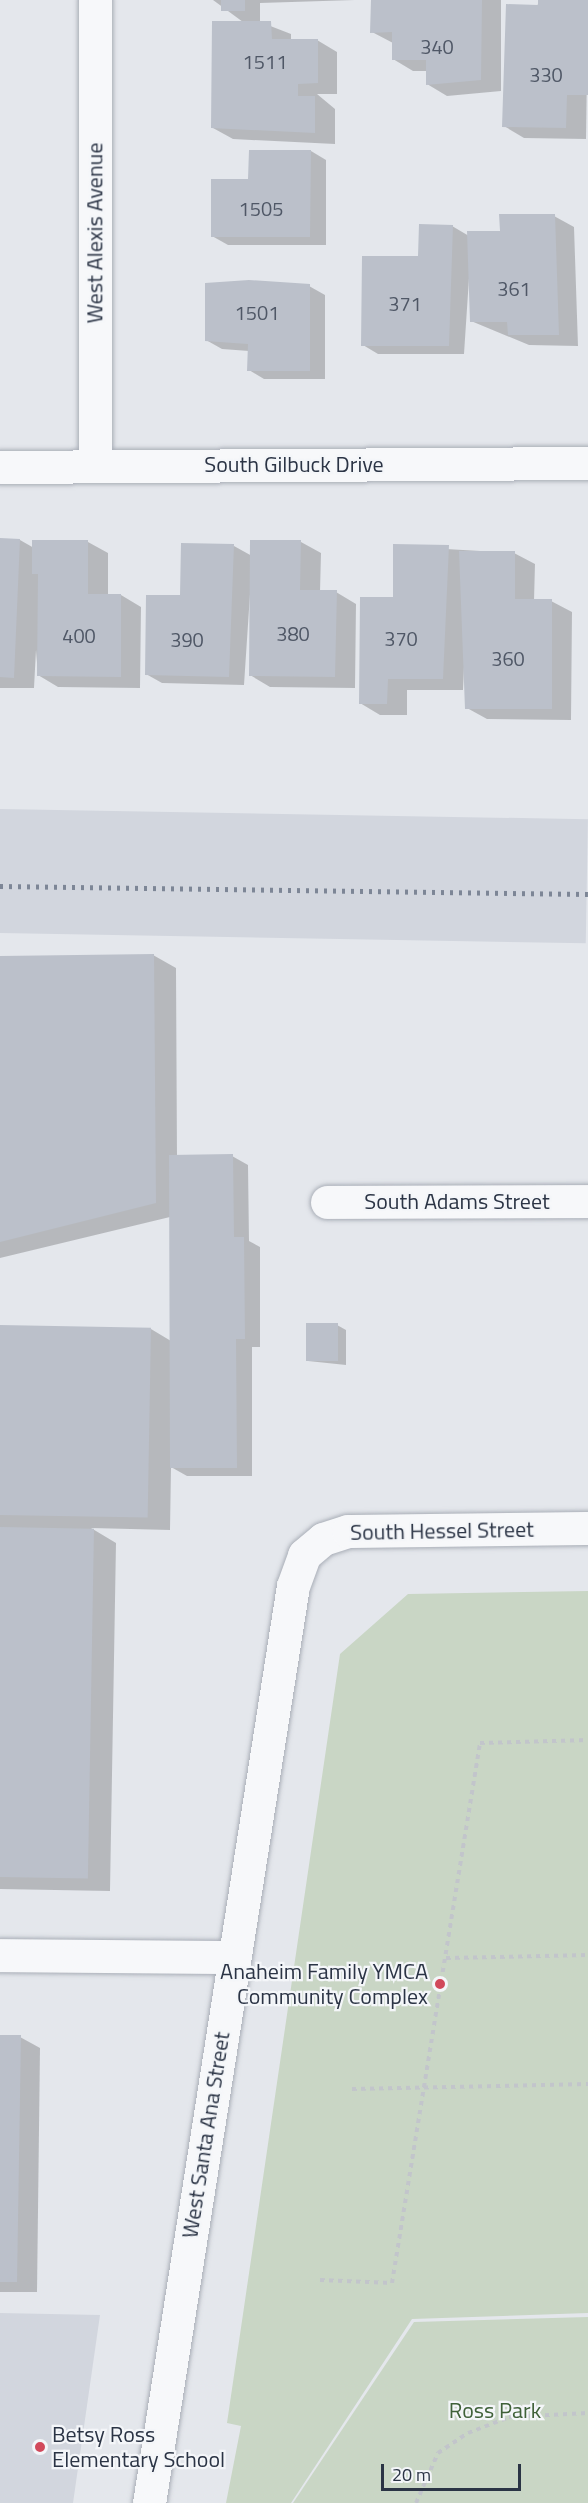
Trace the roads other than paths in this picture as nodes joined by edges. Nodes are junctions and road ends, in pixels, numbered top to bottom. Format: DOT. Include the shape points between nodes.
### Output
graph roads {
  1 [pos="95,0"];
  2 [pos="588,463"];
  3 [pos="95,466"];
  4 [pos="0,467"];
  5 [pos="588,1201"];
  6 [pos="327,1202"];
  7 [pos="588,1528"];
  8 [pos="304,1555"];
  9 [pos="0,1955"];
  10 [pos="233,1956"];
  11 [pos="149,2503"];
  1 -- 3 [label="street, West Alexis Avenue"];
  2 -- 3 [label="street, South Gilbuck Drive"];
  3 -- 4 [label="street, South Gilbuck Drive"];
  5 -- 6 [label="street, South Adams Street"];
  7 -- 8 [label="street, South Hessel Street" via="348,1531 323,1539"];
  8 -- 10 [label="street, West Santa Ana Street" via="293,1586"];
  9 -- 10 [label="street"];
  10 -- 11 [label="street, West Santa Ana Street"];
}
